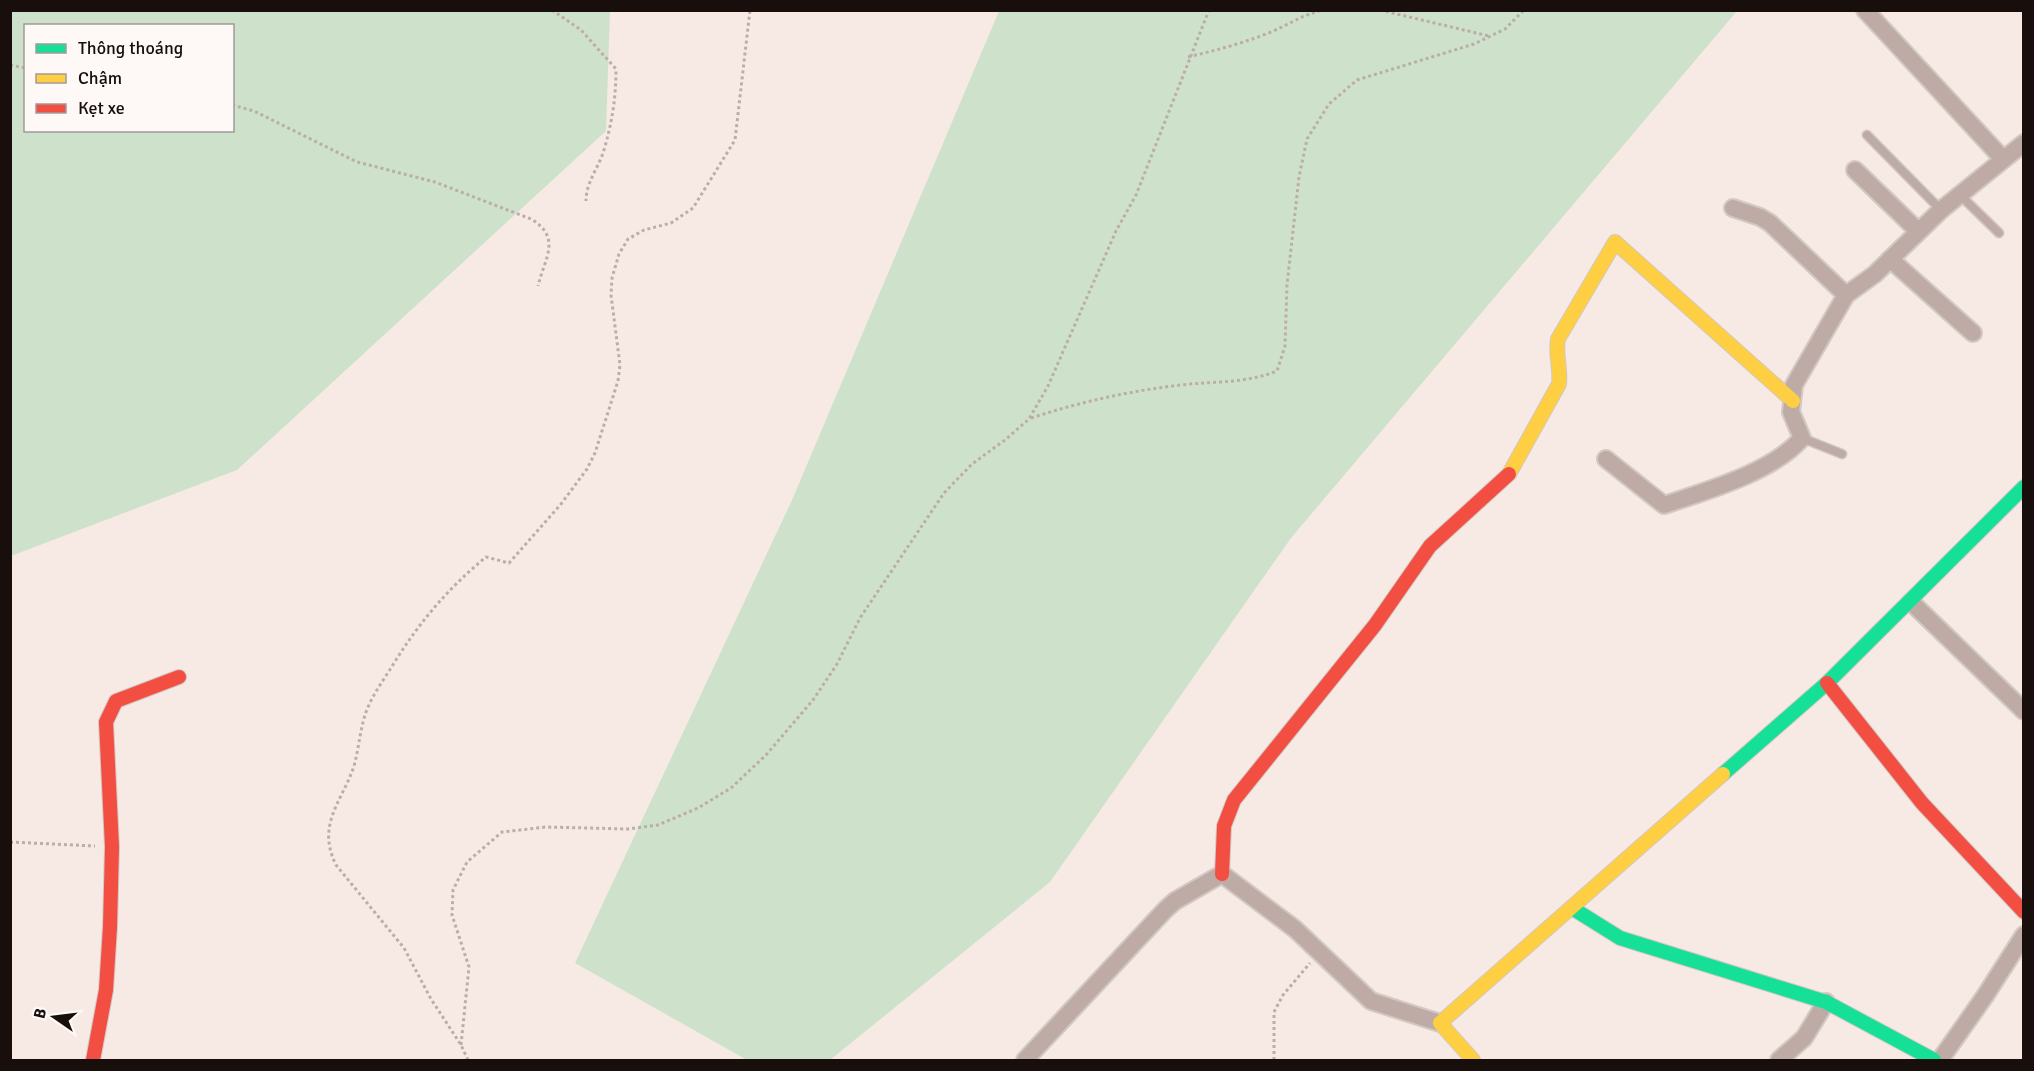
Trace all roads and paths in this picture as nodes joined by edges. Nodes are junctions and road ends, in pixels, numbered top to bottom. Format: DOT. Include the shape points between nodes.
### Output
graph roads {
  1 [pos="552,10"];
  2 [pos="750,10"];
  3 [pos="1209,10"];
  4 [pos="1323,10"];
  5 [pos="1380,10"];
  6 [pos="1524,10"];
  7 [pos="1865,10"];
  8 [pos="1490,37"];
  9 [pos="1188,57"];
  10 [pos="234,106"];
  11 [pos="1867,135"];
  12 [pos="2024,143"];
  13 [pos="2003,159"];
  14 [pos="1855,170"];
  15 [pos="1960,195"];
  16 [pos="586,201"];
  17 [pos="1733,208"];
  18 [pos="1941,210"];
  19 [pos="1918,231"];
  20 [pos="1998,233"];
  21 [pos="1890,259"];
  22 [pos="538,286"];
  23 [pos="1846,295"];
  24 [pos="1973,333"];
  25 [pos="1793,401"];
  26 [pos="1029,418"];
  27 [pos="1802,438"];
  28 [pos="1842,454"];
  29 [pos="1606,459"];
  30 [pos="2024,487"];
  31 [pos="1911,602"];
  32 [pos="179,677"];
  33 [pos="1827,683"];
  34 [pos="2024,711"];
  35 [pos="10,842"];
  36 [pos="112,847"];
  37 [pos="1222,874"];
  38 [pos="1572,908"];
  39 [pos="2024,912"];
  40 [pos="2024,936"];
  41 [pos="1318,952"];
  42 [pos="1826,1002"];
  43 [pos="1440,1023"];
  44 [pos="461,1045"];
  45 [pos="93,1060"];
  46 [pos="468,1060"];
  47 [pos="1024,1060"];
  48 [pos="1274,1060"];
  49 [pos="1473,1060"];
  50 [pos="1779,1060"];
  51 [pos="1934,1060"];
  52 [pos="1940,1060"];
  1 -- 16 [label="path" via="581,30 616,69 612,122 586,189"];
  2 -- 44 [label="path" via="738,125 727,155 693,208 671,223 628,239 619,254 611,295 620,365 618,381 587,469 509,563 486,557 432,608 370,701 354,765 333,807 329,850 336,865 404,948"];
  3 -- 9 [label="path"];
  4 -- 9 [label="path" via="1222,49"];
  5 -- 8 [label="path"];
  6 -- 8 [label="path" via="1505,29"];
  7 -- 13 [label="street"];
  8 -- 26 [label="path" via="1357,80 1329,104 1312,130 1307,138 1293,218 1285,346 1276,371 1256,379 1109,396"];
  9 -- 26 [label="path" via="1136,195 1116,231 1048,386"];
  10 -- 22 [label="path" via="254,111 357,162 435,182 531,219 544,227 550,239"];
  11 -- 18 [label="lane"];
  12 -- 13 [label="street"];
  13 -- 15 [label="street"];
  14 -- 19 [label="street"];
  15 -- 18 [label="street"];
  15 -- 20 [label="lane"];
  17 -- 23 [label="street" via="1770,223"];
  18 -- 19 [label="street"];
  19 -- 21 [label="street"];
  21 -- 23 [label="street"];
  21 -- 24 [label="street"];
  23 -- 25 [label="street" via="1794,385"];
  25 -- 27 [label="street" via="1791,412"];
  25 -- 37 [label="street" via="1615,242 1558,339 1556,351 1562,371 1559,384 1525,450 1503,480 1423,553 1375,625 1234,800 1224,824"];
  26 -- 44 [label="path" via="972,464 944,493 860,618 813,700 766,755 731,788 658,825 628,829 546,827 502,832 467,862 453,890 452,915 469,967"];
  27 -- 28 [label="lane"];
  27 -- 29 [label="street" via="1794,447 1737,480 1664,505"];
  30 -- 31 [label="street"];
  31 -- 33 [label="street"];
  31 -- 34 [label="street"];
  32 -- 36 [label="street" via="116,701 106,722"];
  33 -- 38 [label="street"];
  33 -- 39 [label="street" via="1922,802"];
  35 -- 36 [label="path"];
  36 -- 45 [label="street" via="106,990"];
  37 -- 41 [label="street" via="1295,929"];
  37 -- 47 [label="street" via="1164,910"];
  38 -- 42 [label="street" via="1620,939"];
  38 -- 43 [label="street"];
  40 -- 52 [label="street"];
  41 -- 43 [label="street" via="1371,1001"];
  41 -- 48 [label="path" via="1274,1012"];
  42 -- 50 [label="street" via="1804,1038"];
  42 -- 51 [label="street"];
  43 -- 49 [label="street"];
  44 -- 46 [label="path"];
}
